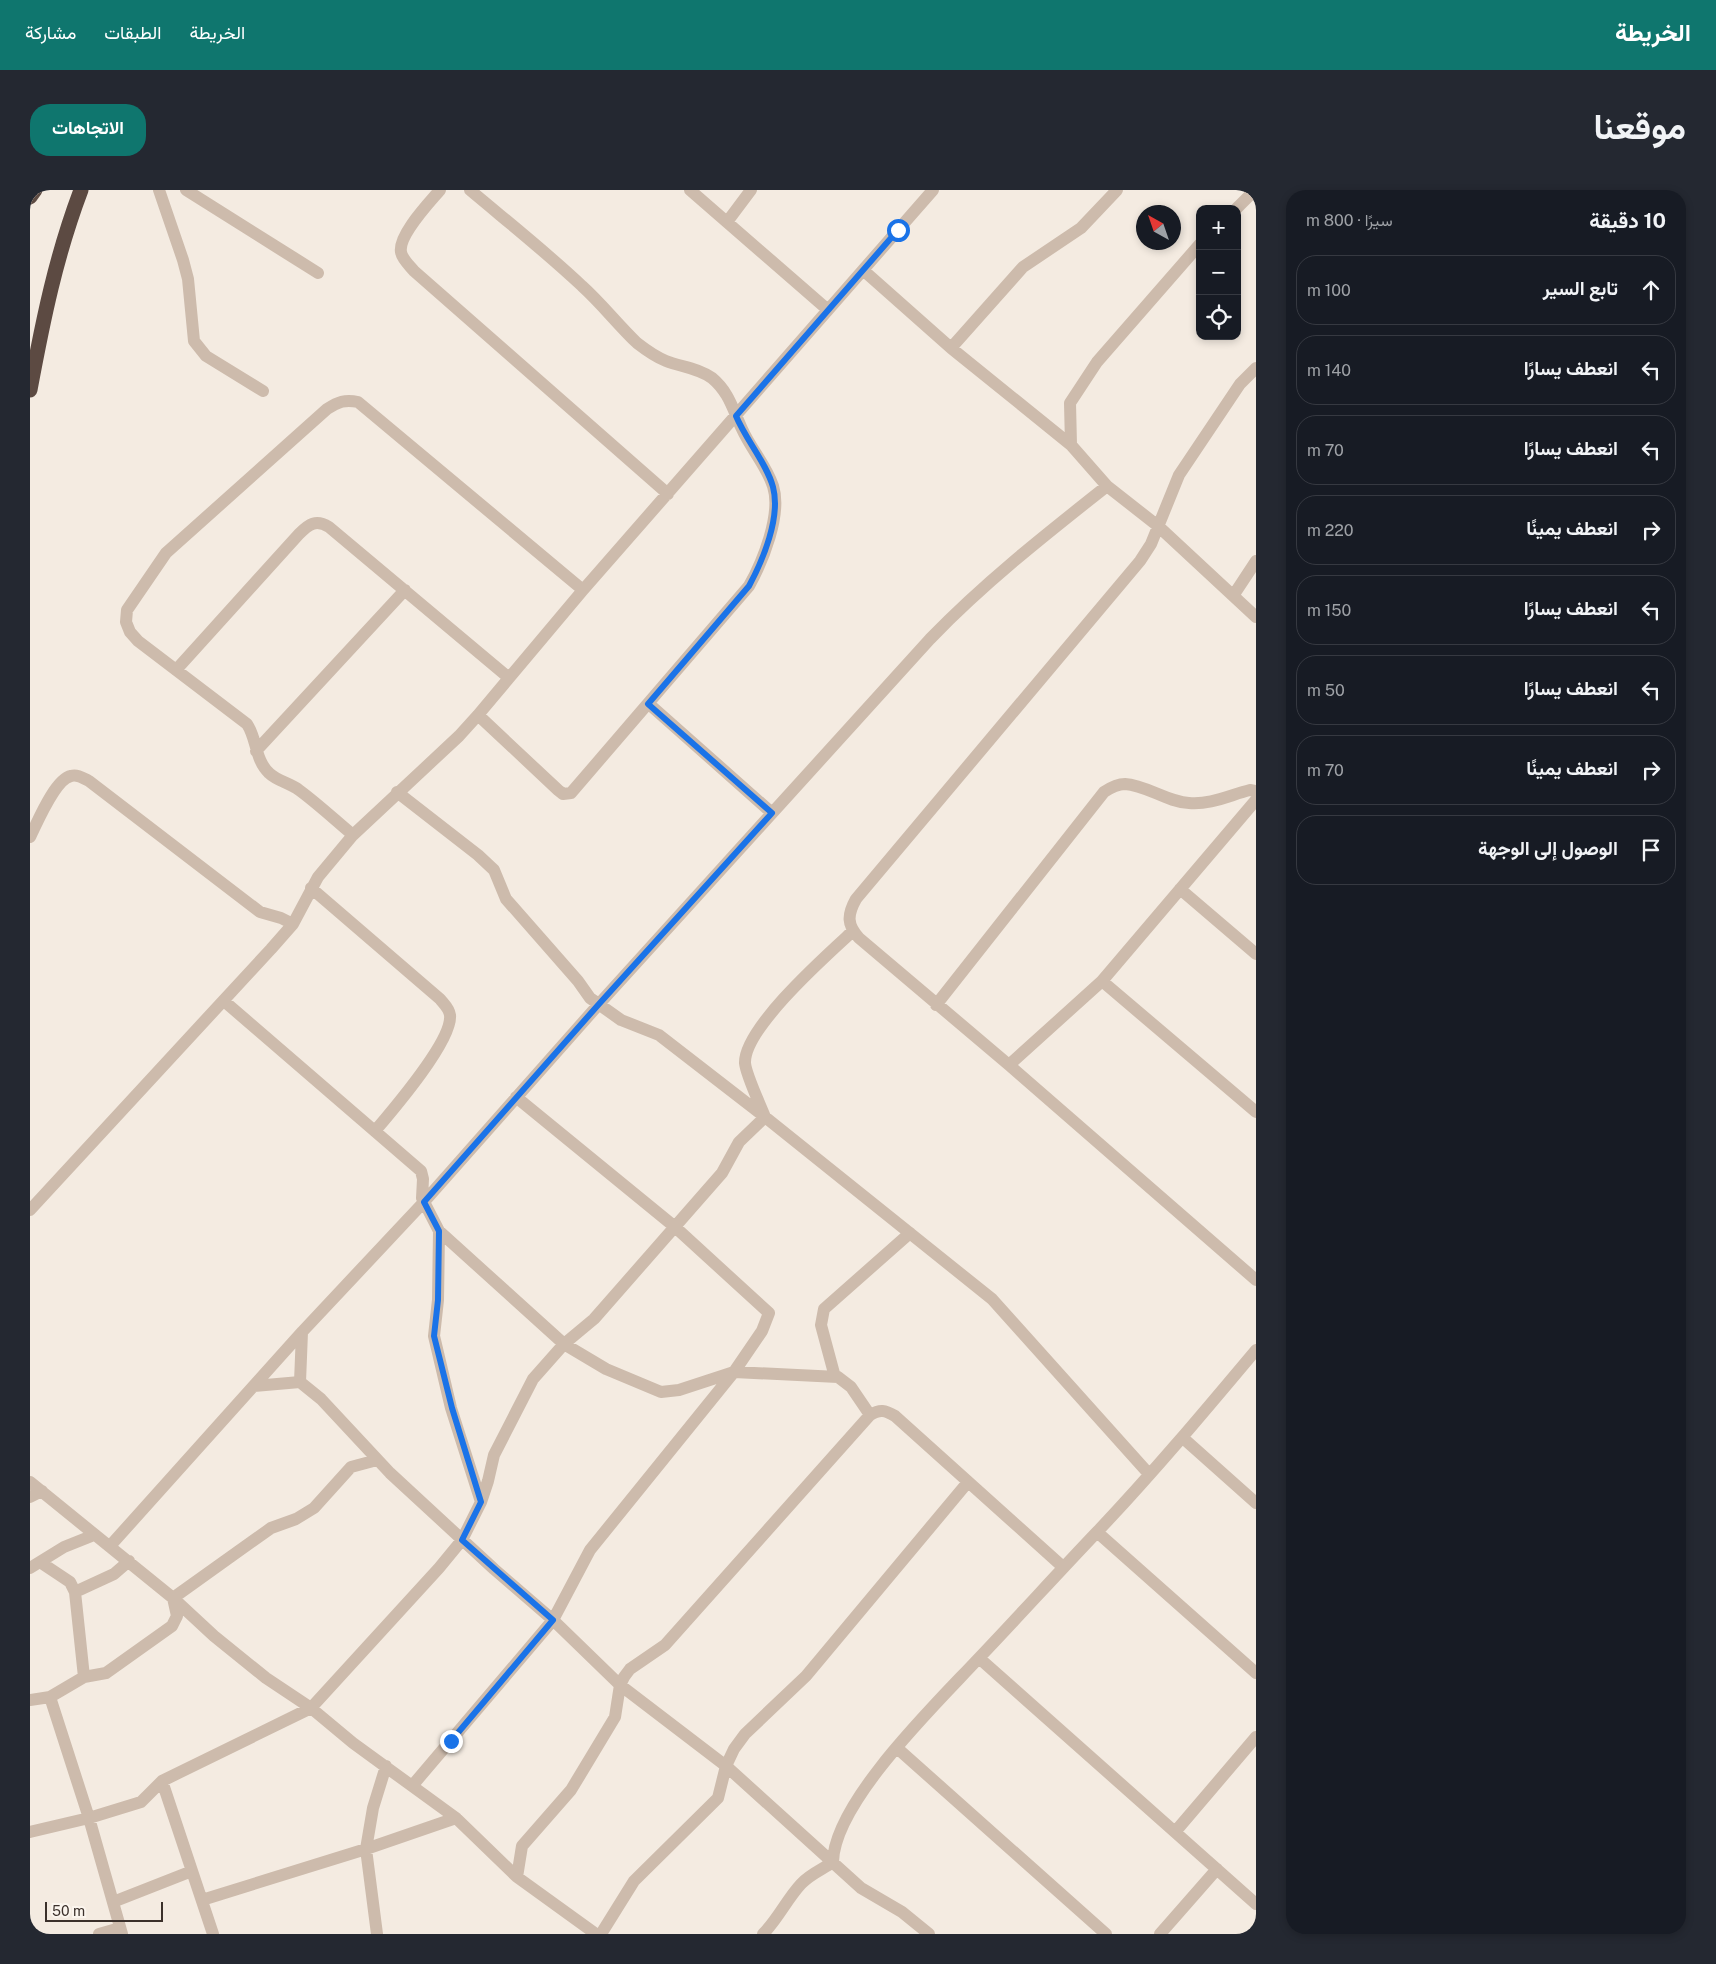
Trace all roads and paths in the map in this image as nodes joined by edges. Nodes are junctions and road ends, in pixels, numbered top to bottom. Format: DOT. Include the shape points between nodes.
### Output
graph roads {
  1 [pos="35,190"];
  2 [pos="81,190"];
  3 [pos="159,190"];
  4 [pos="186,190"];
  5 [pos="440,190"];
  6 [pos="470,190"];
  7 [pos="690,190"];
  8 [pos="751,190"];
  9 [pos="933,190"];
  10 [pos="1116,190"];
  11 [pos="1255,190"];
  12 [pos="30,197"];
  13 [pos="1240,205"];
  14 [pos="727,222"];
  15 [pos="1196,249"];
  16 [pos="863,270"];
  17 [pos="318,273"];
  18 [pos="828,310"];
  19 [pos="951,348"];
  20 [pos="1256,368"];
  21 [pos="30,390"];
  22 [pos="263,391"];
  23 [pos="736,416"];
  24 [pos="1071,445"];
  25 [pos="1106,486"];
  26 [pos="668,494"];
  27 [pos="1158,526"];
  28 [pos="1256,560"];
  29 [pos="405,590"];
  30 [pos="584,590"];
  31 [pos="1233,596"];
  32 [pos="1256,617"];
  33 [pos="176,670"];
  34 [pos="509,678"];
  35 [pos="648,704"];
  36 [pos="478,715"];
  37 [pos="256,751"];
  38 [pos="1256,791"];
  39 [pos="397,792"];
  40 [pos="1256,800"];
  41 [pos="772,813"];
  42 [pos="353,835"];
  43 [pos="30,837"];
  44 [pos="311,888"];
  45 [pos="1180,890"];
  46 [pos="293,924"];
  47 [pos="853,931"];
  48 [pos="1256,954"];
  49 [pos="1102,981"];
  50 [pos="224,1001"];
  51 [pos="599,1004"];
  52 [pos="936,1005"];
  53 [pos="1009,1065"];
  54 [pos="516,1097"];
  55 [pos="1256,1112"];
  56 [pos="765,1117"];
  57 [pos="375,1131"];
  58 [pos="424,1202"];
  59 [pos="30,1210"];
  60 [pos="675,1227"];
  61 [pos="439,1231"];
  62 [pos="910,1234"];
  63 [pos="1256,1280"];
  64 [pos="302,1332"];
  65 [pos="564,1344"];
  66 [pos="1256,1350"];
  67 [pos="734,1372"];
  68 [pos="835,1377"];
  69 [pos="300,1382"];
  70 [pos="254,1386"];
  71 [pos="870,1414"];
  72 [pos="1182,1438"];
  73 [pos="377,1460"];
  74 [pos="1149,1474"];
  75 [pos="30,1482"];
  76 [pos="968,1482"];
  77 [pos="36,1494"];
  78 [pos="481,1502"];
  79 [pos="1256,1503"];
  80 [pos="1097,1532"];
  81 [pos="94,1535"];
  82 [pos="462,1540"];
  83 [pos="110,1546"];
  84 [pos="129,1561"];
  85 [pos="35,1565"];
  86 [pos="1063,1566"];
  87 [pos="75,1592"];
  88 [pos="173,1598"];
  89 [pos="553,1620"];
  90 [pos="979,1658"];
  91 [pos="1256,1674"];
  92 [pos="84,1677"];
  93 [pos="620,1685"];
  94 [pos="50,1697"];
  95 [pos="30,1700"];
  96 [pos="311,1708"];
  97 [pos="1255,1740"];
  98 [pos="897,1748"];
  99 [pos="386,1766"];
  100 [pos="726,1766"];
  101 [pos="162,1781"];
  102 [pos="412,1786"];
  103 [pos="89,1818"];
  104 [pos="456,1818"];
  105 [pos="30,1832"];
  106 [pos="1175,1832"];
  107 [pos="366,1849"];
  108 [pos="833,1862"];
  109 [pos="1217,1869"];
  110 [pos="192,1871"];
  111 [pos="516,1877"];
  112 [pos="202,1900"];
  113 [pos="113,1902"];
  114 [pos="1256,1904"];
  115 [pos="121,1931"];
  116 [pos="924,1932"];
  117 [pos="1102,1933"];
  118 [pos="99,1934"];
  119 [pos="213,1934"];
  120 [pos="378,1934"];
  121 [pos="596,1934"];
  122 [pos="601,1934"];
  123 [pos="763,1934"];
  124 [pos="1160,1934"];
  1 -- 12 [label="highway"];
  2 -- 21 [label="highway" via="50,287"];
  3 -- 22 [label="street" via="188,280 194,341 206,356"];
  4 -- 17 [label="street"];
  5 -- 26 [label="street" via="403,240 401,252 406,261"];
  6 -- 23 [label="street" via="576,280 646,350 711,378 727,394"];
  7 -- 14 [label="street"];
  8 -- 14 [label="street"];
  9 -- 16 [label="street"];
  10 -- 19 [label="street" via="1081,228 1023,267"];
  11 -- 13 [label="street"];
  14 -- 18 [label="street"];
  15 -- 24 [label="street" via="1097,362 1070,403"];
  16 -- 18 [label="street"];
  16 -- 19 [label="street"];
  18 -- 23 [label="street"];
  19 -- 24 [label="street"];
  20 -- 27 [label="street" via="1240,384 1179,476"];
  23 -- 26 [label="street"];
  23 -- 35 [label="street" via="773,487 776,504 768,537 749,586"];
  24 -- 25 [label="street"];
  25 -- 27 [label="street"];
  25 -- 41 [label="street" via="962,605"];
  26 -- 30 [label="street"];
  27 -- 31 [label="street"];
  27 -- 47 [label="street" via="1140,561 856,899 848,922"];
  28 -- 31 [label="street"];
  29 -- 33 [label="street" via="329,527 316,522 299,534"];
  29 -- 34 [label="street"];
  29 -- 37 [label="street"];
  30 -- 33 [label="street" via="358,402 348,400 327,408 188,532 166,554 133,600 127,610 126,622 130,632"];
  30 -- 34 [label="street"];
  31 -- 32 [label="street"];
  33 -- 37 [label="street" via="246,724 252,732"];
  34 -- 36 [label="street"];
  35 -- 36 [label="street" via="576,788 567,794 558,790"];
  35 -- 41 [label="street"];
  36 -- 39 [label="street"];
  37 -- 42 [label="street" via="270,774 298,788"];
  38 -- 52 [label="street" via="1204,803 1176,801 1126,784 1104,792"];
  39 -- 42 [label="street"];
  39 -- 51 [label="street" via="490,866 506,899 590,998"];
  40 -- 45 [label="street"];
  41 -- 51 [label="street"];
  42 -- 44 [label="street"];
  43 -- 46 [label="street" via="62,780 79,776 260,912"];
  44 -- 46 [label="street"];
  44 -- 57 [label="street" via="440,999 450,1014 445,1034 428,1063 411,1089"];
  45 -- 48 [label="street"];
  45 -- 49 [label="street"];
  46 -- 50 [label="street"];
  47 -- 52 [label="street"];
  47 -- 56 [label="street" via="771,1012 748,1049 745,1063"];
  49 -- 53 [label="street"];
  49 -- 55 [label="street"];
  50 -- 57 [label="street"];
  50 -- 59 [label="street"];
  51 -- 54 [label="street"];
  51 -- 56 [label="street" via="621,1020 659,1035"];
  52 -- 53 [label="street"];
  53 -- 63 [label="street"];
  54 -- 58 [label="street"];
  54 -- 60 [label="street"];
  56 -- 60 [label="street" via="739,1142 722,1173"];
  56 -- 62 [label="street"];
  57 -- 58 [label="street" via="421,1171"];
  58 -- 61 [label="street"];
  58 -- 64 [label="street"];
  60 -- 65 [label="street" via="594,1320"];
  60 -- 67 [label="street" via="769,1313 762,1331"];
  61 -- 65 [label="street"];
  61 -- 78 [label="street" via="434,1336"];
  62 -- 68 [label="street" via="824,1310 822,1325"];
  62 -- 74 [label="street" via="992,1299"];
  64 -- 69 [label="street"];
  64 -- 70 [label="street"];
  65 -- 67 [label="street" via="606,1369 661,1392 679,1390"];
  65 -- 78 [label="street" via="533,1379 494,1455"];
  66 -- 72 [label="street"];
  67 -- 68 [label="street"];
  67 -- 89 [label="street" via="590,1550"];
  68 -- 71 [label="street" via="851,1387"];
  69 -- 70 [label="street"];
  69 -- 73 [label="street" via="321,1399"];
  70 -- 83 [label="street"];
  71 -- 76 [label="street" via="885,1410 895,1416"];
  71 -- 93 [label="street" via="665,1645 630,1669"];
  72 -- 74 [label="street"];
  72 -- 79 [label="street"];
  73 -- 82 [label="street"];
  73 -- 88 [label="street" via="351,1467 314,1508 271,1528"];
  74 -- 80 [label="street"];
  75 -- 77 [label="street"];
  76 -- 86 [label="street"];
  76 -- 100 [label="street" via="806,1676 745,1734"];
  77 -- 81 [label="street"];
  78 -- 82 [label="street"];
  80 -- 86 [label="street"];
  80 -- 91 [label="street"];
  81 -- 83 [label="street"];
  81 -- 85 [label="street" via="64,1547"];
  82 -- 89 [label="street"];
  82 -- 96 [label="street"];
  83 -- 84 [label="street"];
  84 -- 87 [label="street" via="114,1574"];
  84 -- 88 [label="street"];
  85 -- 87 [label="street" via="70,1582"];
  86 -- 90 [label="street"];
  87 -- 92 [label="street"];
  88 -- 92 [label="street" via="177,1616 172,1626 106,1673"];
  88 -- 96 [label="street" via="266,1678"];
  89 -- 93 [label="street"];
  89 -- 102 [label="street"];
  90 -- 98 [label="street"];
  90 -- 106 [label="street"];
  92 -- 94 [label="street"];
  93 -- 100 [label="street"];
  93 -- 111 [label="street" via="615,1717 571,1790 522,1846"];
  94 -- 95 [label="street"];
  94 -- 103 [label="street"];
  96 -- 99 [label="street"];
  96 -- 101 [label="street"];
  97 -- 106 [label="street"];
  98 -- 108 [label="street" via="853,1806 838,1837"];
  98 -- 117 [label="street"];
  99 -- 102 [label="street"];
  99 -- 107 [label="street" via="373,1808"];
  100 -- 108 [label="street"];
  100 -- 122 [label="street" via="718,1798 634,1882"];
  101 -- 103 [label="street" via="141,1802"];
  101 -- 110 [label="street"];
  102 -- 104 [label="street"];
  103 -- 105 [label="street"];
  103 -- 113 [label="street"];
  104 -- 107 [label="street"];
  104 -- 111 [label="street"];
  106 -- 109 [label="street"];
  107 -- 112 [label="street"];
  107 -- 120 [label="street"];
  108 -- 116 [label="street" via="861,1888 902,1912"];
  108 -- 123 [label="street" via="801,1884"];
  109 -- 114 [label="street"];
  109 -- 124 [label="street"];
  110 -- 112 [label="street"];
  110 -- 113 [label="street"];
  111 -- 121 [label="street"];
  112 -- 119 [label="street"];
  113 -- 115 [label="street"];
  115 -- 118 [label="street"];
}
